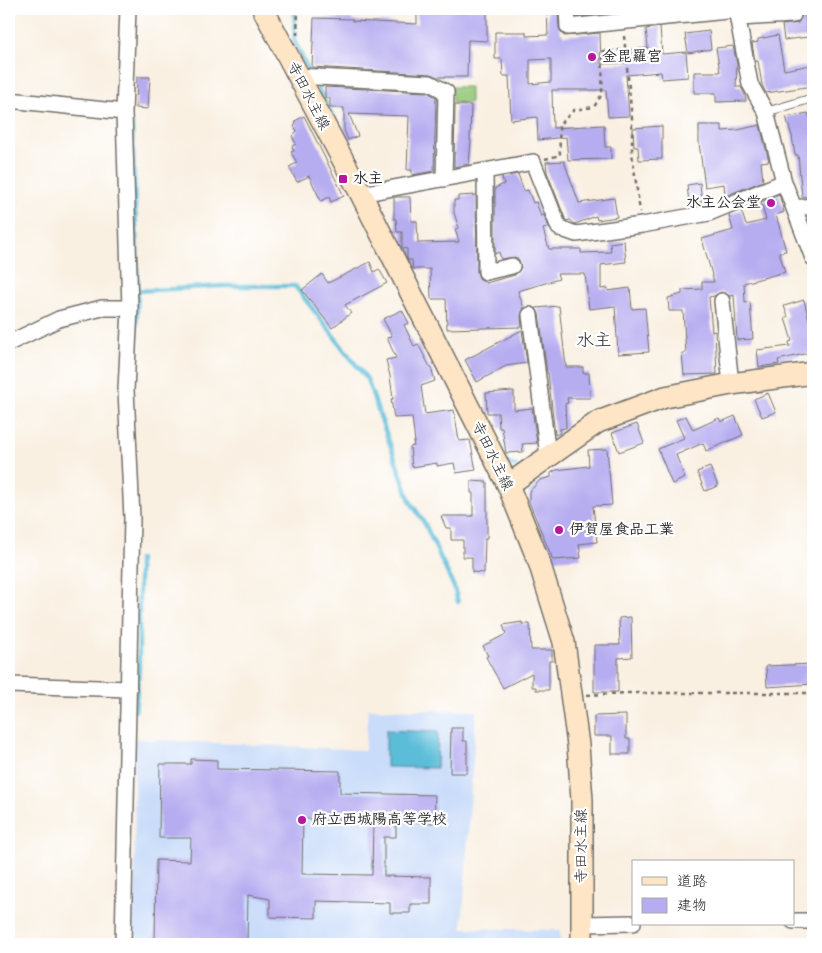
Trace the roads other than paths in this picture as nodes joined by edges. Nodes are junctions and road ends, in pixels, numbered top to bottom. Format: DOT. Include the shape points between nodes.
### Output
graph roads {
  1 [pos="128,9"];
  2 [pos="263,9"];
  3 [pos="567,9"];
  4 [pos="738,13"];
  5 [pos="771,13"];
  6 [pos="793,15"];
  7 [pos="298,76"];
  8 [pos="813,98"];
  9 [pos="9,100"];
  10 [pos="124,112"];
  11 [pos="766,112"];
  12 [pos="485,171"];
  13 [pos="444,179"];
  14 [pos="784,182"];
  15 [pos="361,194"];
  16 [pos="813,206"];
  17 [pos="794,208"];
  18 [pos="813,258"];
  19 [pos="512,266"];
  20 [pos="722,301"];
  21 [pos="130,308"];
  22 [pos="530,315"];
  23 [pos="9,343"];
  24 [pos="813,373"];
  25 [pos="731,384"];
  26 [pos="548,456"];
  27 [pos="508,486"];
  28 [pos="9,685"];
  29 [pos="129,689"];
  30 [pos="794,921"];
  31 [pos="813,921"];
  32 [pos="632,923"];
  33 [pos="582,934"];
  34 [pos="123,944"];
  1 -- 10 [label="street"];
  2 -- 7 [label="main road, 寺田水主線"];
  3 -- 4 [label="street" via="568,27"];
  4 -- 5 [label="street"];
  4 -- 11 [label="street" via="750,84"];
  5 -- 6 [label="street"];
  7 -- 13 [label="street" via="430,83 446,92"];
  7 -- 15 [label="main road, 寺田水主線"];
  8 -- 11 [label="lane"];
  9 -- 10 [label="street"];
  10 -- 21 [label="street"];
  11 -- 14 [label="street"];
  12 -- 13 [label="street"];
  12 -- 14 [label="street" via="532,162 559,228 576,234 710,212"];
  12 -- 19 [label="street" via="486,272"];
  13 -- 15 [label="street"];
  14 -- 17 [label="street"];
  15 -- 27 [label="main road, 寺田水主線"];
  16 -- 17 [label="street"];
  17 -- 18 [label="street"];
  20 -- 25 [label="street"];
  21 -- 23 [label="street" via="102,308 59,319"];
  21 -- 29 [label="street" via="126,390 132,518"];
  22 -- 26 [label="street"];
  24 -- 25 [label="main road"];
  25 -- 26 [label="main road" via="665,396 598,422"];
  26 -- 27 [label="main road"];
  27 -- 33 [label="main road, 寺田水主線" via="539,562 564,642 582,800"];
  28 -- 29 [label="street"];
  29 -- 34 [label="street"];
  30 -- 31 [label="street"];
  32 -- 33 [label="street"];
}
